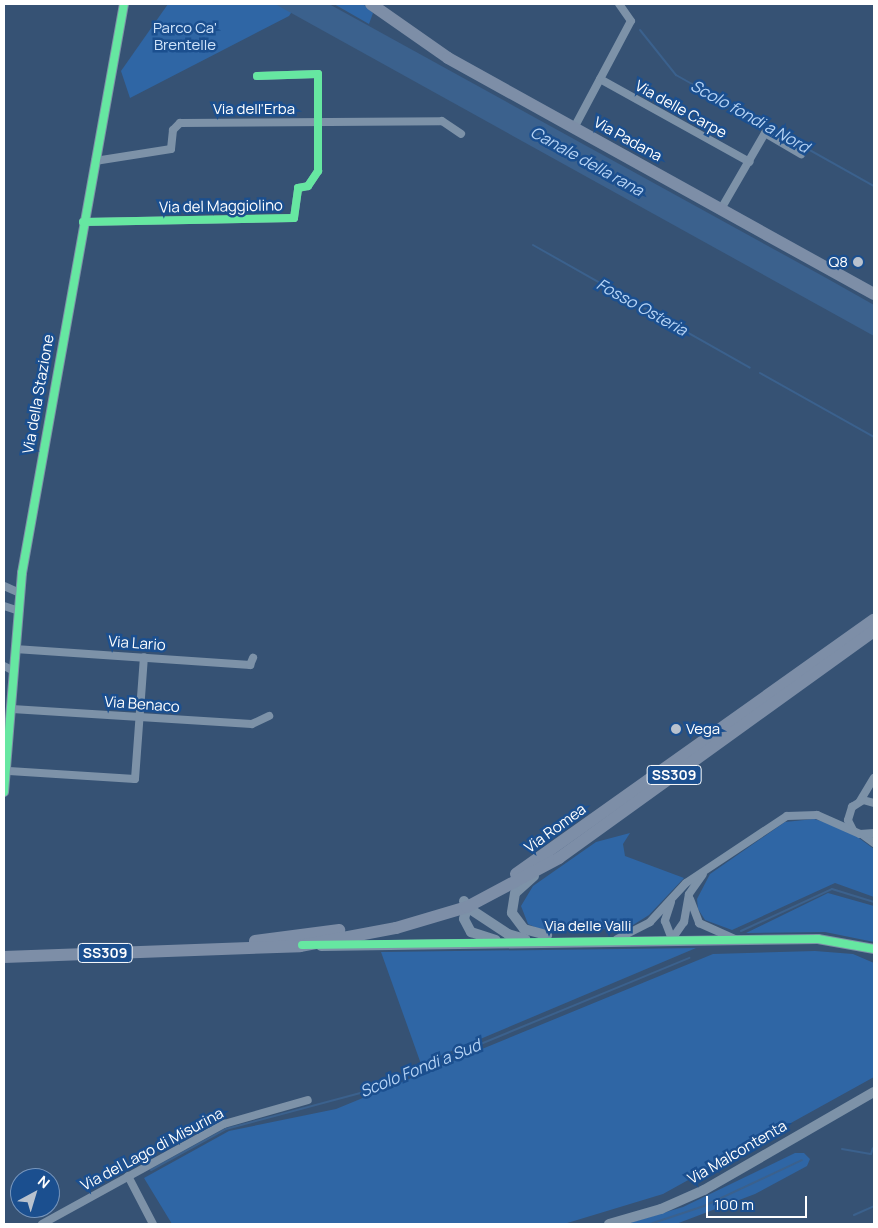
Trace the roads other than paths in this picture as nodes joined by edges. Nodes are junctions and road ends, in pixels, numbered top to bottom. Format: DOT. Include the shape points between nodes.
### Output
graph roads {
  1 [pos="124,4"];
  2 [pos="371,4"];
  3 [pos="619,4"];
  4 [pos="257,76"];
  5 [pos="600,79"];
  6 [pos="318,122"];
  7 [pos="574,128"];
  8 [pos="461,134"];
  9 [pos="801,154"];
  10 [pos="95,161"];
  11 [pos="750,162"];
  12 [pos="721,209"];
  13 [pos="83,222"];
  14 [pos="874,294"];
  15 [pos="4,586"];
  16 [pos="20,593"];
  17 [pos="4,606"];
  18 [pos="19,611"];
  19 [pos="874,620"];
  20 [pos="874,631"];
  21 [pos="15,648"];
  22 [pos="144,657"];
  23 [pos="253,658"];
  24 [pos="4,666"];
  25 [pos="14,671"];
  26 [pos="12,709"];
  27 [pos="269,716"];
  28 [pos="140,718"];
  29 [pos="7,740"];
  30 [pos="8,771"];
  31 [pos="874,778"];
  32 [pos="4,792"];
  33 [pos="860,801"];
  34 [pos="874,803"];
  35 [pos="850,810"];
  36 [pos="830,818"];
  37 [pos="853,830"];
  38 [pos="874,833"];
  39 [pos="863,835"];
  40 [pos="874,843"];
  41 [pos="544,868"];
  42 [pos="708,869"];
  43 [pos="680,888"];
  44 [pos="689,894"];
  45 [pos="465,904"];
  46 [pos="617,939"];
  47 [pos="672,939"];
  48 [pos="736,939"];
  49 [pos="531,940"];
  50 [pos="577,940"];
  51 [pos="509,943"];
  52 [pos="302,945"];
  53 [pos="205,948"];
  54 [pos="874,950"];
  55 [pos="4,957"];
  56 [pos="874,1092"];
  57 [pos="308,1100"];
  58 [pos="128,1176"];
  59 [pos="42,1224"];
  60 [pos="153,1224"];
  61 [pos="609,1224"];
  1 -- 10 [label="street, Via della Stazione"];
  2 -- 7 [label="main road, Via Padana" via="425,44"];
  3 -- 5 [label="street" via="631,22"];
  4 -- 6 [label="street, Via del Maggiolino" via="318,74"];
  5 -- 7 [label="street"];
  5 -- 11 [label="street, Via delle Carpe"];
  6 -- 8 [label="street, Via dell'Erba" via="442,122"];
  6 -- 10 [label="street, Via dell'Erba" via="180,123 173,130 171,149"];
  6 -- 13 [label="street, Via del Maggiolino" via="318,171 308,186 298,188 294,218"];
  7 -- 12 [label="main road, Via Padana"];
  9 -- 11 [label="street" via="765,133"];
  10 -- 13 [label="street, Via della Stazione"];
  11 -- 12 [label="street"];
  12 -- 14 [label="main road, Via Padana"];
  13 -- 16 [label="street, Via della Stazione"];
  15 -- 16 [label="street"];
  16 -- 18 [label="street, Via della Stazione"];
  17 -- 18 [label="street"];
  18 -- 21 [label="street, Via della Stazione"];
  19 -- 45 [label="main road, Via Romea / SS309" via="568,840"];
  20 -- 41 [label="main road, Via Romea / SS309"];
  21 -- 22 [label="street, Via Lario"];
  21 -- 25 [label="street, Via della Stazione"];
  22 -- 23 [label="street, Via Lario" via="250,665"];
  22 -- 28 [label="street"];
  24 -- 25 [label="street"];
  25 -- 26 [label="street, Via della Stazione"];
  26 -- 28 [label="street, Via Benaco"];
  26 -- 29 [label="street, Via della Stazione"];
  27 -- 28 [label="street, Via Benaco" via="252,724"];
  28 -- 30 [label="street" via="135,779"];
  29 -- 30 [label="street, Via della Stazione"];
  30 -- 32 [label="street, Via della Stazione"];
  31 -- 33 [label="street"];
  33 -- 34 [label="street"];
  33 -- 35 [label="street"];
  35 -- 36 [label="street"];
  35 -- 37 [label="street" via="848,820"];
  36 -- 37 [label="street"];
  36 -- 42 [label="street" via="807,813 788,816"];
  37 -- 39 [label="street"];
  38 -- 39 [label="street"];
  39 -- 40 [label="street"];
  41 -- 45 [label="main road, Via Romea / SS309"];
  41 -- 50 [label="street, Via delle Valli" via="515,893 512,913 524,929"];
  42 -- 43 [label="street"];
  42 -- 44 [label="street"];
  43 -- 46 [label="street" via="650,922"];
  43 -- 47 [label="street" via="665,922"];
  44 -- 47 [label="street" via="684,922"];
  44 -- 48 [label="street" via="699,923"];
  45 -- 49 [label="street, Via delle Valli" via="508,934"];
  45 -- 51 [label="street, Via delle Valli" via="464,919 471,932"];
  45 -- 52 [label="main road, Via Romea / SS309" via="404,927"];
  45 -- 53 [label="main road, Via Romea / SS309" via="377,924"];
  46 -- 47 [label="street, Via delle Valli"];
  46 -- 50 [label="street, Via delle Valli"];
  47 -- 48 [label="street, Via delle Valli"];
  48 -- 54 [label="street, Via delle Valli" via="818,939"];
  49 -- 50 [label="street, Via delle Valli"];
  49 -- 51 [label="street, Via delle Valli"];
  51 -- 52 [label="street, Via delle Valli"];
  52 -- 53 [label="main road, Via Romea / SS309"];
  53 -- 55 [label="main road, Via Romea / SS309"];
  56 -- 61 [label="street, Via Malcontenta" via="683,1201"];
  57 -- 58 [label="street, Via del Lago di Misurina" via="232,1121"];
  58 -- 59 [label="street, Via del Lago di Misurina"];
  58 -- 60 [label="street"];
}
